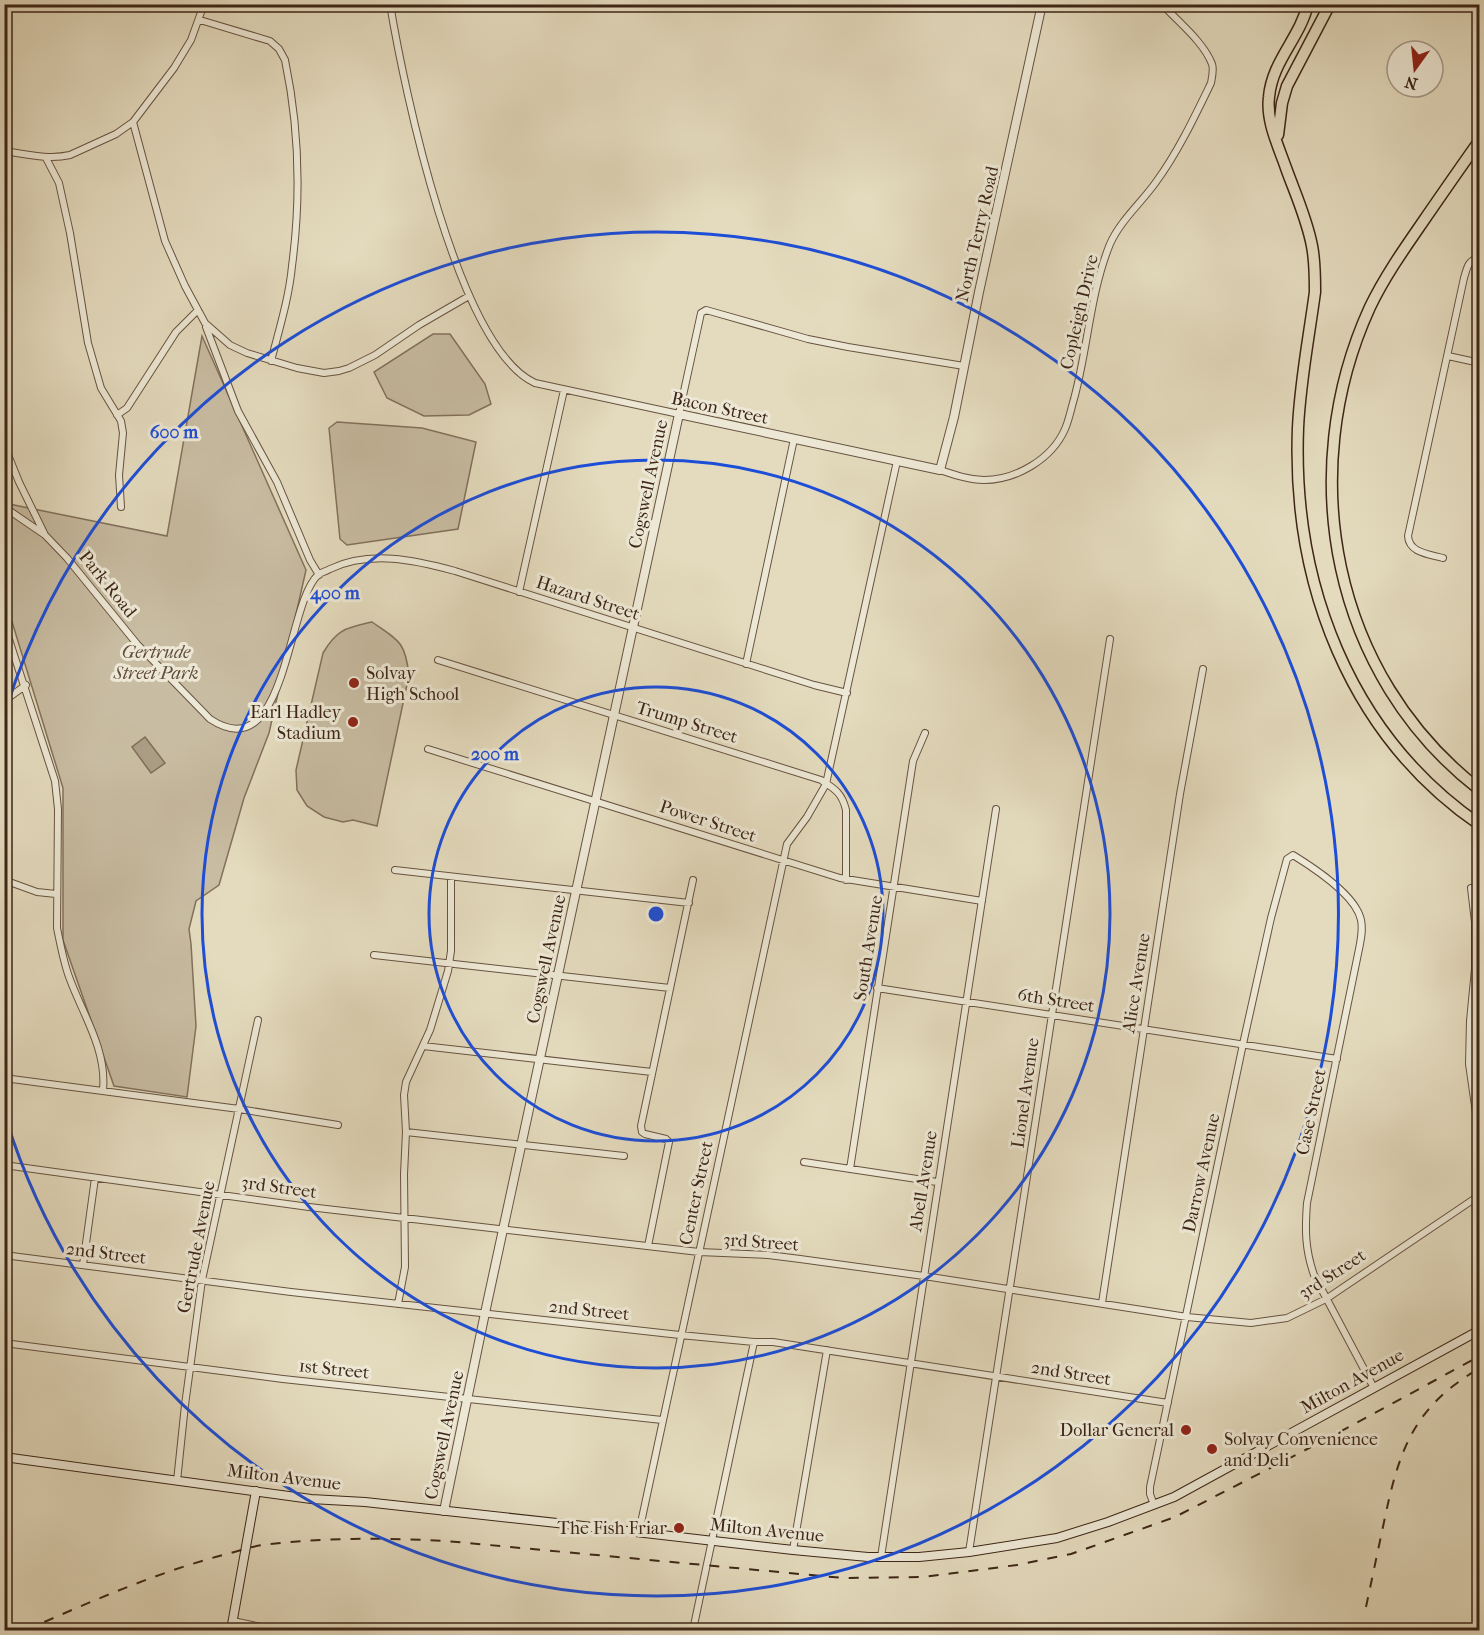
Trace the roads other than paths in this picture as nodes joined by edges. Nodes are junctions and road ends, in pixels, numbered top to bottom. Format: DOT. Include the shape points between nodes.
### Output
graph roads {
  1 [pos="204,4"];
  2 [pos="390,4"];
  3 [pos="1042,4"];
  4 [pos="1162,4"];
  5 [pos="1308,4"];
  6 [pos="1330,4"];
  7 [pos="1469,4"];
  8 [pos="1479,8"];
  9 [pos="200,20"];
  10 [pos="133,122"];
  11 [pos="1479,140"];
  12 [pos="1278,144"];
  13 [pos="4,151"];
  14 [pos="46,158"];
  15 [pos="1479,258"];
  16 [pos="469,296"];
  17 [pos="198,310"];
  18 [pos="205,323"];
  19 [pos="1448,356"];
  20 [pos="271,361"];
  21 [pos="1479,363"];
  22 [pos="964,366"];
  23 [pos="564,390"];
  24 [pos="679,414"];
  25 [pos="117,415"];
  26 [pos="794,439"];
  27 [pos="4,446"];
  28 [pos="897,461"];
  29 [pos="940,470"];
  30 [pos="4,507"];
  31 [pos="121,507"];
  32 [pos="45,536"];
  33 [pos="1443,558"];
  34 [pos="319,575"];
  35 [pos="519,592"];
  36 [pos="4,624"];
  37 [pos="632,628"];
  38 [pos="1110,639"];
  39 [pos="438,660"];
  40 [pos="746,664"];
  41 [pos="1203,669"];
  42 [pos="26,685"];
  43 [pos="847,693"];
  44 [pos="4,701"];
  45 [pos="614,715"];
  46 [pos="926,733"];
  47 [pos="428,749"];
  48 [pos="826,784"];
  49 [pos="1479,790"];
  50 [pos="596,801"];
  51 [pos="996,809"];
  52 [pos="1479,825"];
  53 [pos="1296,857"];
  54 [pos="783,860"];
  55 [pos="395,870"];
  56 [pos="451,877"];
  57 [pos="4,880"];
  58 [pos="693,880"];
  59 [pos="846,880"];
  60 [pos="893,888"];
  61 [pos="1471,888"];
  62 [pos="576,891"];
  63 [pos="56,894"];
  64 [pos="982,901"];
  65 [pos="688,903"];
  66 [pos="374,955"];
  67 [pos="450,963"];
  68 [pos="558,975"];
  69 [pos="670,987"];
  70 [pos="877,988"];
  71 [pos="967,1001"];
  72 [pos="1052,1014"];
  73 [pos="258,1020"];
  74 [pos="1144,1029"];
  75 [pos="1243,1044"];
  76 [pos="423,1046"];
  77 [pos="1337,1059"];
  78 [pos="540,1060"];
  79 [pos="652,1072"];
  80 [pos="4,1078"];
  81 [pos="103,1090"];
  82 [pos="239,1109"];
  83 [pos="338,1125"];
  84 [pos="406,1132"];
  85 [pos="1479,1141"];
  86 [pos="521,1145"];
  87 [pos="624,1156"];
  88 [pos="804,1162"];
  89 [pos="4,1165"];
  90 [pos="850,1169"];
  91 [pos="95,1178"];
  92 [pos="938,1182"];
  93 [pos="220,1194"];
  94 [pos="1479,1194"];
  95 [pos="404,1217"];
  96 [pos="503,1230"];
  97 [pos="648,1246"];
  98 [pos="699,1252"];
  99 [pos="4,1255"];
  100 [pos="83,1265"];
  101 [pos="924,1276"];
  102 [pos="202,1280"];
  103 [pos="1010,1290"];
  104 [pos="1326,1299"];
  105 [pos="1102,1303"];
  106 [pos="398,1304"];
  107 [pos="485,1313"];
  108 [pos="1186,1317"];
  109 [pos="1479,1330"];
  110 [pos="680,1335"];
  111 [pos="754,1342"];
  112 [pos="4,1343"];
  113 [pos="827,1350"];
  114 [pos="910,1363"];
  115 [pos="190,1366"];
  116 [pos="996,1377"];
  117 [pos="1374,1388"];
  118 [pos="467,1398"];
  119 [pos="1168,1403"];
  120 [pos="662,1420"];
  121 [pos="4,1457"];
  122 [pos="177,1481"];
  123 [pos="256,1491"];
  124 [pos="1154,1505"];
  125 [pos="444,1511"];
  126 [pos="639,1532"];
  127 [pos="712,1541"];
  128 [pos="793,1550"];
  129 [pos="969,1552"];
  130 [pos="881,1557"];
  131 [pos="233,1621"];
  132 [pos="231,1630"];
  133 [pos="275,1630"];
  134 [pos="693,1630"];
  1 -- 9 [label="street"];
  2 -- 16 [label="street, Bacon Street" via="427,171"];
  3 -- 22 [label="street, North Terry Road"];
  4 -- 29 [label="street, Copleigh Drive" via="1204,51 1212,65 1211,83 1157,181 1117,233 1104,260 1065,429 1059,441 1036,463 1011,475 968,479"];
  5 -- 12 [label="highway" via="1272,79 1269,115"];
  6 -- 12 [label="highway" via="1287,86 1281,103"];
  7 -- 8 [label="main road"];
  9 -- 10 [label="street" via="174,68"];
  9 -- 20 [label="street" via="270,41 285,60 296,137 298,213 292,269"];
  10 -- 14 [label="street" via="116,135 70,155"];
  10 -- 17 [label="street" via="165,241"];
  11 -- 49 [label="highway" via="1390,269 1371,306 1343,386 1331,466 1332,519 1339,564 1348,600 1377,669 1420,734"];
  12 -- 52 [label="highway" via="1306,225 1315,271 1298,435 1300,495 1316,594 1351,681 1389,740 1431,786"];
  13 -- 14 [label="street"];
  14 -- 25 [label="street" via="64,203 88,343 100,388"];
  15 -- 19 [label="street" via="1468,264"];
  16 -- 20 [label="street" via="350,368 315,372"];
  16 -- 23 [label="street, Bacon Street" via="512,367 535,383"];
  17 -- 18 [label="street"];
  17 -- 25 [label="street" via="176,332 127,408"];
  18 -- 20 [label="street" via="230,345"];
  18 -- 34 [label="street" via="238,411 277,482"];
  19 -- 21 [label="street"];
  19 -- 33 [label="street" via="1408,536 1412,548"];
  22 -- 24 [label="street" via="808,339 706,310 701,313"];
  22 -- 29 [label="street, North Terry Road"];
  23 -- 24 [label="street, Bacon Street"];
  23 -- 35 [label="street"];
  24 -- 26 [label="street, Bacon Street"];
  24 -- 37 [label="street, Cogswell Avenue"];
  25 -- 31 [label="street" via="123,433"];
  26 -- 28 [label="street, Bacon Street"];
  26 -- 40 [label="street"];
  27 -- 32 [label="street"];
  28 -- 29 [label="street, Bacon Street"];
  28 -- 43 [label="street, Center Street"];
  30 -- 32 [label="street, Park Road"];
  32 -- 34 [label="street, Park Road" via="137,644 210,719 225,727 242,727 256,722 265,713 308,594"];
  34 -- 35 [label="street, Hazard Street" via="343,563 384,558 429,564"];
  35 -- 37 [label="street, Hazard Street"];
  36 -- 42 [label="street"];
  37 -- 40 [label="street, Hazard Street"];
  37 -- 45 [label="street, Cogswell Avenue"];
  38 -- 72 [label="street, Lionel Avenue"];
  39 -- 45 [label="street, Trump Street"];
  40 -- 43 [label="street, Hazard Street"];
  41 -- 74 [label="street, Alice Avenue"];
  42 -- 44 [label="street"];
  42 -- 63 [label="street" via="55,781"];
  43 -- 48 [label="street, Center Street"];
  45 -- 48 [label="street, Trump Street"];
  45 -- 50 [label="street, Cogswell Avenue"];
  46 -- 60 [label="street, South Avenue" via="913,761"];
  47 -- 50 [label="street, Power Street"];
  48 -- 54 [label="street, Center Street" via="787,843"];
  48 -- 59 [label="street, Trump Street" via="843,799 846,810"];
  50 -- 54 [label="street, Power Street"];
  50 -- 62 [label="street, Cogswell Avenue"];
  51 -- 64 [label="street, Abell Avenue"];
  53 -- 75 [label="street, Darrow Avenue" via="1287,858"];
  53 -- 77 [label="street, Case Street" via="1342,891 1361,918 1359,949"];
  54 -- 59 [label="street, Power Street"];
  54 -- 98 [label="street, Center Street"];
  55 -- 56 [label="street"];
  56 -- 62 [label="street"];
  56 -- 67 [label="street"];
  57 -- 63 [label="street" via="37,892"];
  58 -- 65 [label="street"];
  59 -- 60 [label="street, Power Street"];
  60 -- 64 [label="street, Power Street"];
  60 -- 70 [label="street, South Avenue"];
  61 -- 85 [label="street" via="1475,969 1469,1064"];
  62 -- 65 [label="street"];
  62 -- 68 [label="street, Cogswell Avenue"];
  63 -- 81 [label="street" via="60,946 100,1053 105,1075"];
  64 -- 71 [label="street, Abell Avenue"];
  65 -- 69 [label="street"];
  66 -- 67 [label="street"];
  67 -- 68 [label="street"];
  67 -- 76 [label="street"];
  68 -- 69 [label="street"];
  68 -- 78 [label="street, Cogswell Avenue"];
  69 -- 79 [label="street"];
  70 -- 71 [label="street, 6th Street"];
  70 -- 90 [label="street, South Avenue"];
  71 -- 72 [label="street, 6th Street"];
  71 -- 92 [label="street, Abell Avenue"];
  72 -- 74 [label="street, 6th Street"];
  72 -- 103 [label="street, Lionel Avenue"];
  73 -- 82 [label="street, Gertrude Avenue"];
  74 -- 75 [label="street, 6th Street"];
  74 -- 105 [label="street, Alice Avenue"];
  75 -- 77 [label="street, 6th Street"];
  75 -- 108 [label="street, Darrow Avenue"];
  76 -- 78 [label="street"];
  76 -- 84 [label="street" via="406,1082"];
  77 -- 104 [label="street, Case Street" via="1307,1203 1305,1232 1307,1255"];
  78 -- 79 [label="street"];
  78 -- 86 [label="street, Cogswell Avenue"];
  79 -- 97 [label="street" via="640,1126 642,1132 669,1142"];
  80 -- 81 [label="street"];
  81 -- 82 [label="street"];
  82 -- 83 [label="street"];
  82 -- 93 [label="street, Gertrude Avenue"];
  84 -- 86 [label="street"];
  84 -- 95 [label="street"];
  86 -- 87 [label="street"];
  86 -- 96 [label="street, Cogswell Avenue"];
  88 -- 90 [label="street"];
  89 -- 91 [label="street, 3rd Street"];
  90 -- 92 [label="street"];
  91 -- 93 [label="street, 3rd Street"];
  91 -- 100 [label="street"];
  92 -- 101 [label="street, Abell Avenue"];
  93 -- 95 [label="street, 3rd Street"];
  93 -- 102 [label="street, Gertrude Avenue"];
  94 -- 104 [label="street, 3rd Street"];
  95 -- 96 [label="street, 3rd Street"];
  95 -- 106 [label="street" via="405,1268"];
  96 -- 97 [label="street, 3rd Street"];
  96 -- 107 [label="street, Cogswell Avenue"];
  97 -- 98 [label="street, 3rd Street"];
  98 -- 101 [label="street, 3rd Street" via="768,1256"];
  98 -- 110 [label="street, Center Street"];
  99 -- 100 [label="street, 2nd Street"];
  100 -- 102 [label="street, 2nd Street"];
  101 -- 103 [label="street, 3rd Street"];
  101 -- 114 [label="street, Abell Avenue"];
  102 -- 106 [label="street, 2nd Street"];
  102 -- 115 [label="street, Gertrude Avenue"];
  103 -- 105 [label="street, 3rd Street"];
  103 -- 116 [label="street, Lionel Avenue"];
  104 -- 108 [label="street, 3rd Street" via="1287,1318 1265,1323"];
  104 -- 117 [label="street, Case Street"];
  105 -- 108 [label="street, 3rd Street"];
  106 -- 107 [label="street, 2nd Street"];
  107 -- 110 [label="street, 2nd Street"];
  107 -- 118 [label="street, Cogswell Avenue"];
  108 -- 119 [label="street, Darrow Avenue"];
  109 -- 117 [label="main road, Milton Avenue"];
  110 -- 111 [label="street, 2nd Street"];
  110 -- 120 [label="street, Center Street"];
  111 -- 113 [label="street, 2nd Street"];
  111 -- 127 [label="street"];
  112 -- 115 [label="street, 1st Street"];
  113 -- 114 [label="street, 2nd Street"];
  113 -- 128 [label="street"];
  114 -- 116 [label="street, 2nd Street"];
  114 -- 130 [label="street, Abell Avenue"];
  115 -- 118 [label="street, 1st Street"];
  115 -- 122 [label="street, Gertrude Avenue"];
  116 -- 119 [label="street, 2nd Street"];
  116 -- 129 [label="street, Lionel Avenue"];
  117 -- 124 [label="main road, Milton Avenue"];
  118 -- 120 [label="street, 1st Street"];
  118 -- 125 [label="street, Cogswell Avenue"];
  119 -- 124 [label="street, Darrow Avenue" via="1150,1487"];
  120 -- 126 [label="street, Center Street"];
  121 -- 122 [label="main road, Milton Avenue"];
  122 -- 123 [label="main road, Milton Avenue"];
  123 -- 125 [label="main road, Milton Avenue"];
  123 -- 131 [label="main road"];
  124 -- 129 [label="main road, Milton Avenue" via="1057,1538"];
  125 -- 126 [label="main road, Milton Avenue"];
  126 -- 127 [label="main road, Milton Avenue"];
  127 -- 128 [label="main road, Milton Avenue"];
  127 -- 134 [label="street"];
  128 -- 130 [label="main road, Milton Avenue"];
  129 -- 130 [label="main road, Milton Avenue"];
  131 -- 132 [label="main road"];
  131 -- 133 [label="street"];
}
